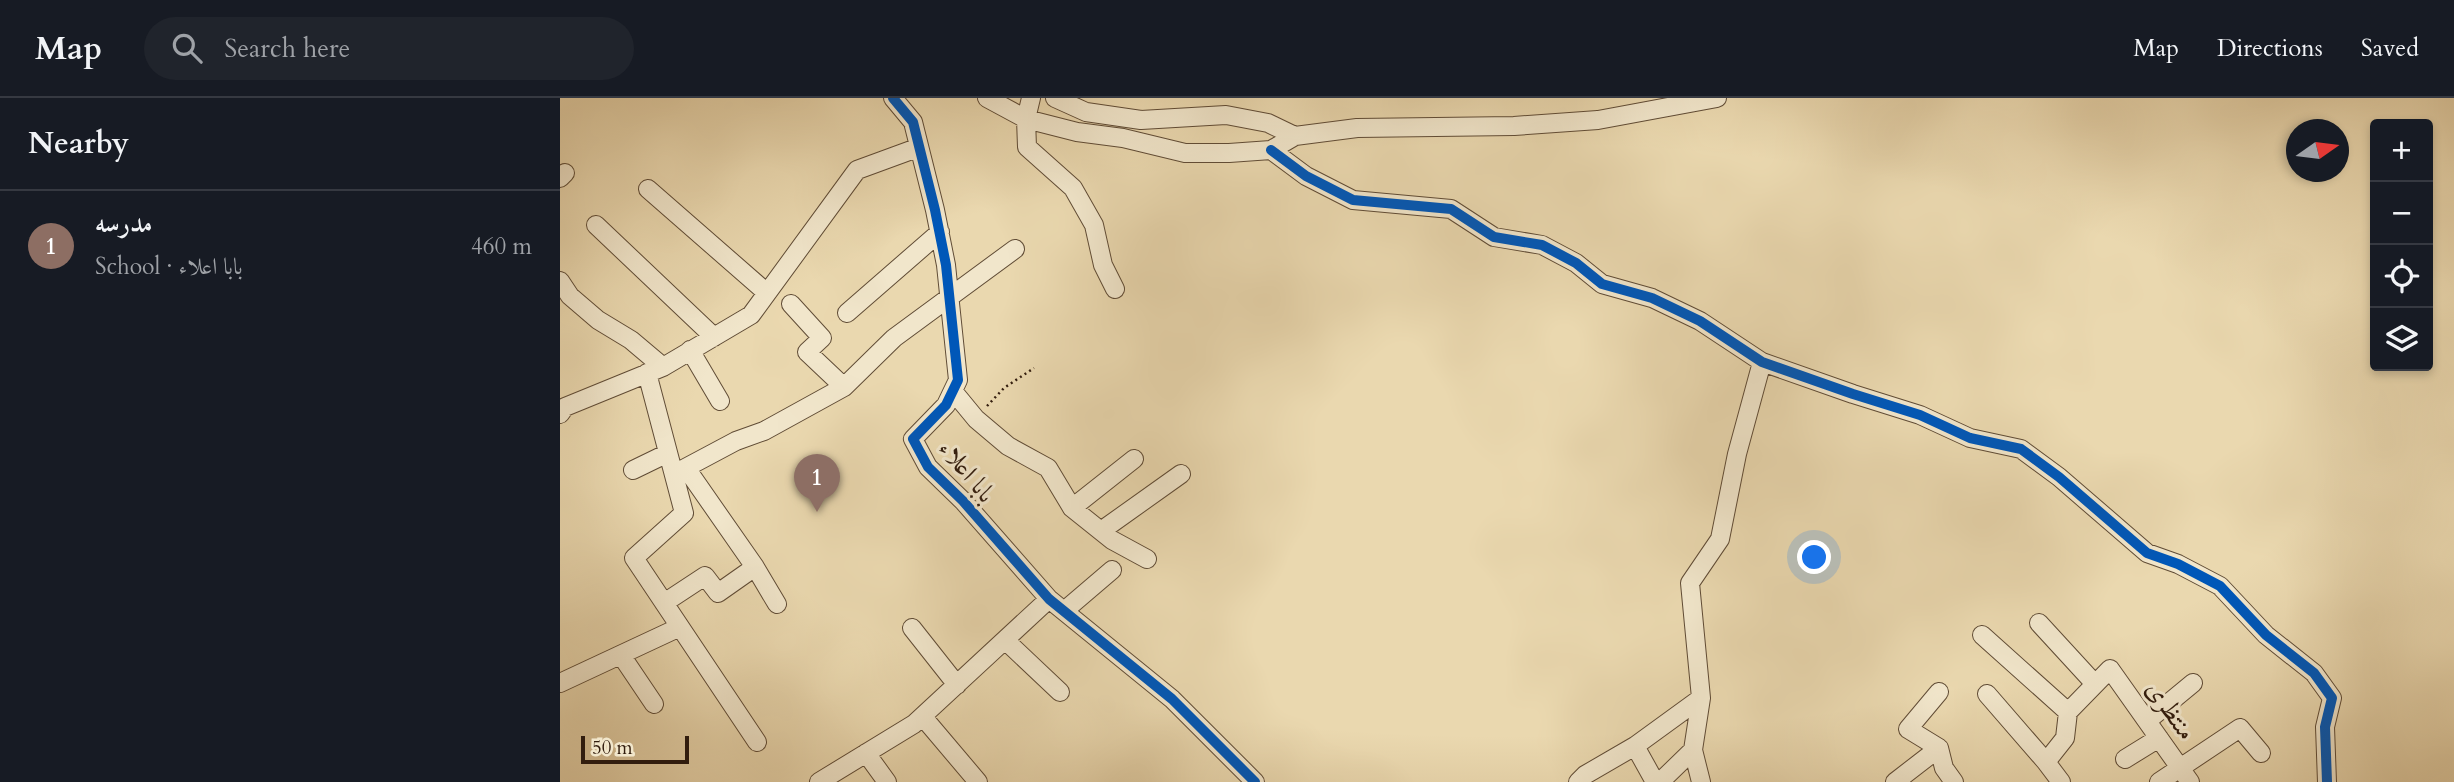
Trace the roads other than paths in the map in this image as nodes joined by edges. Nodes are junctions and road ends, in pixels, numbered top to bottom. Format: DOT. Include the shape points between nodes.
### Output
graph roads {
  1 [pos="894,98"];
  2 [pos="987,98"];
  3 [pos="1031,98"];
  4 [pos="1055,98"];
  5 [pos="1717,98"];
  6 [pos="1026,119"];
  7 [pos="1295,136"];
  8 [pos="917,148"];
  9 [pos="1271,150"];
  10 [pos="648,190"];
  11 [pos="596,225"];
  12 [pos="940,232"];
  13 [pos="1015,249"];
  14 [pos="560,281"];
  15 [pos="1115,289"];
  16 [pos="767,293"];
  17 [pos="950,298"];
  18 [pos="791,304"];
  19 [pos="847,313"];
  20 [pos="714,337"];
  21 [pos="691,350"];
  22 [pos="1762,362"];
  23 [pos="655,370"];
  24 [pos="844,387"];
  25 [pos="953,391"];
  26 [pos="720,401"];
  27 [pos="560,414"];
  28 [pos="668,453"];
  29 [pos="1133,459"];
  30 [pos="633,470"];
  31 [pos="680,471"];
  32 [pos="1181,474"];
  33 [pos="1072,508"];
  34 [pos="1101,531"];
  35 [pos="1147,559"];
  36 [pos="755,567"];
  37 [pos="1112,570"];
  38 [pos="1049,599"];
  39 [pos="664,603"];
  40 [pos="777,604"];
  41 [pos="1064,611"];
  42 [pos="2039,622"];
  43 [pos="680,627"];
  44 [pos="912,628"];
  45 [pos="1982,635"];
  46 [pos="1005,640"];
  47 [pos="621,654"];
  48 [pos="560,683"];
  49 [pos="2095,684"];
  50 [pos="2193,684"];
  51 [pos="957,685"];
  52 [pos="1060,692"];
  53 [pos="1939,692"];
  54 [pos="1987,694"];
  55 [pos="1701,698"];
  56 [pos="654,704"];
  57 [pos="2068,712"];
  58 [pos="923,717"];
  59 [pos="2147,721"];
  60 [pos="2159,738"];
  61 [pos="757,742"];
  62 [pos="1635,746"];
  63 [pos="1939,748"];
  64 [pos="1693,750"];
  65 [pos="866,753"];
  66 [pos="2261,753"];
  67 [pos="2124,759"];
  68 [pos="2046,762"];
  69 [pos="2185,776"];
  70 [pos="820,782"];
  71 [pos="887,782"];
  72 [pos="978,782"];
  73 [pos="1255,782"];
  74 [pos="1578,782"];
  75 [pos="1657,782"];
  76 [pos="1701,782"];
  77 [pos="1895,782"];
  78 [pos="1954,782"];
  79 [pos="2061,782"];
  80 [pos="2159,782"];
  81 [pos="2327,782"];
  1 -- 8 [label="street" via="912,122"];
  2 -- 6 [label="street"];
  3 -- 6 [label="street"];
  4 -- 7 [label="street" via="1086,112 1141,120 1226,115 1268,123"];
  5 -- 7 [label="street" via="1598,120 1357,128"];
  6 -- 9 [label="street" via="1185,153"];
  6 -- 15 [label="street" via="1027,147 1073,188 1094,225"];
  7 -- 9 [label="street"];
  8 -- 12 [label="street"];
  8 -- 16 [label="street" via="857,170"];
  9 -- 22 [label="street" via="1306,176 1353,200 1451,209 1494,237 1542,245 1602,284 1652,298 1700,321"];
  10 -- 16 [label="street"];
  11 -- 20 [label="street"];
  12 -- 17 [label="street"];
  12 -- 19 [label="street"];
  13 -- 17 [label="street"];
  14 -- 23 [label="street" via="598,320 631,340"];
  16 -- 20 [label="street" via="751,315"];
  17 -- 24 [label="street" via="894,338"];
  17 -- 25 [label="street" via="958,380"];
  18 -- 24 [label="street" via="822,338 807,352"];
  20 -- 21 [label="street"];
  21 -- 23 [label="street"];
  21 -- 26 [label="street"];
  22 -- 55 [label="street" via="1720,540 1690,583"];
  22 -- 81 [label="street" via="1920,415 1970,438 2021,449 2147,553 2220,586 2266,635 2314,673 2332,698 2325,727"];
  23 -- 27 [label="street" via="565,407"];
  23 -- 28 [label="street"];
  24 -- 31 [label="street"];
  25 -- 33 [label="street" via="976,419 1008,446 1048,468"];
  25 -- 38 [label="street, بابا اعلاء" via="914,439 928,467"];
  28 -- 30 [label="street"];
  28 -- 31 [label="street"];
  29 -- 33 [label="street"];
  31 -- 36 [label="street"];
  31 -- 39 [label="street" via="684,513 634,558"];
  32 -- 34 [label="street"];
  33 -- 34 [label="street"];
  34 -- 35 [label="street"];
  36 -- 39 [label="street" via="718,593 705,576"];
  36 -- 40 [label="street"];
  37 -- 41 [label="street"];
  38 -- 41 [label="street, بابا اعلاء"];
  38 -- 46 [label="street"];
  39 -- 43 [label="street"];
  41 -- 73 [label="street, بابا اعلاء" via="1172,699"];
  42 -- 49 [label="street"];
  43 -- 47 [label="street"];
  43 -- 61 [label="street"];
  44 -- 51 [label="street"];
  45 -- 57 [label="street"];
  46 -- 51 [label="street"];
  46 -- 52 [label="street"];
  47 -- 48 [label="street"];
  47 -- 56 [label="street"];
  49 -- 57 [label="street"];
  49 -- 59 [label="street, منتظری" via="2110,669"];
  50 -- 59 [label="street"];
  51 -- 58 [label="street"];
  53 -- 63 [label="street" via="1908,729"];
  54 -- 68 [label="street"];
  55 -- 62 [label="street"];
  55 -- 64 [label="street"];
  57 -- 68 [label="street" via="2065,738"];
  58 -- 65 [label="street"];
  58 -- 72 [label="street"];
  59 -- 60 [label="street, منتظری"];
  60 -- 67 [label="street"];
  60 -- 69 [label="street, منتظری"];
  62 -- 74 [label="street"];
  62 -- 75 [label="street"];
  63 -- 77 [label="street"];
  63 -- 78 [label="street"];
  64 -- 75 [label="street"];
  64 -- 76 [label="street"];
  65 -- 70 [label="street"];
  65 -- 71 [label="street"];
  66 -- 69 [label="street" via="2241,728"];
  68 -- 79 [label="street"];
  69 -- 80 [label="street"];
}
